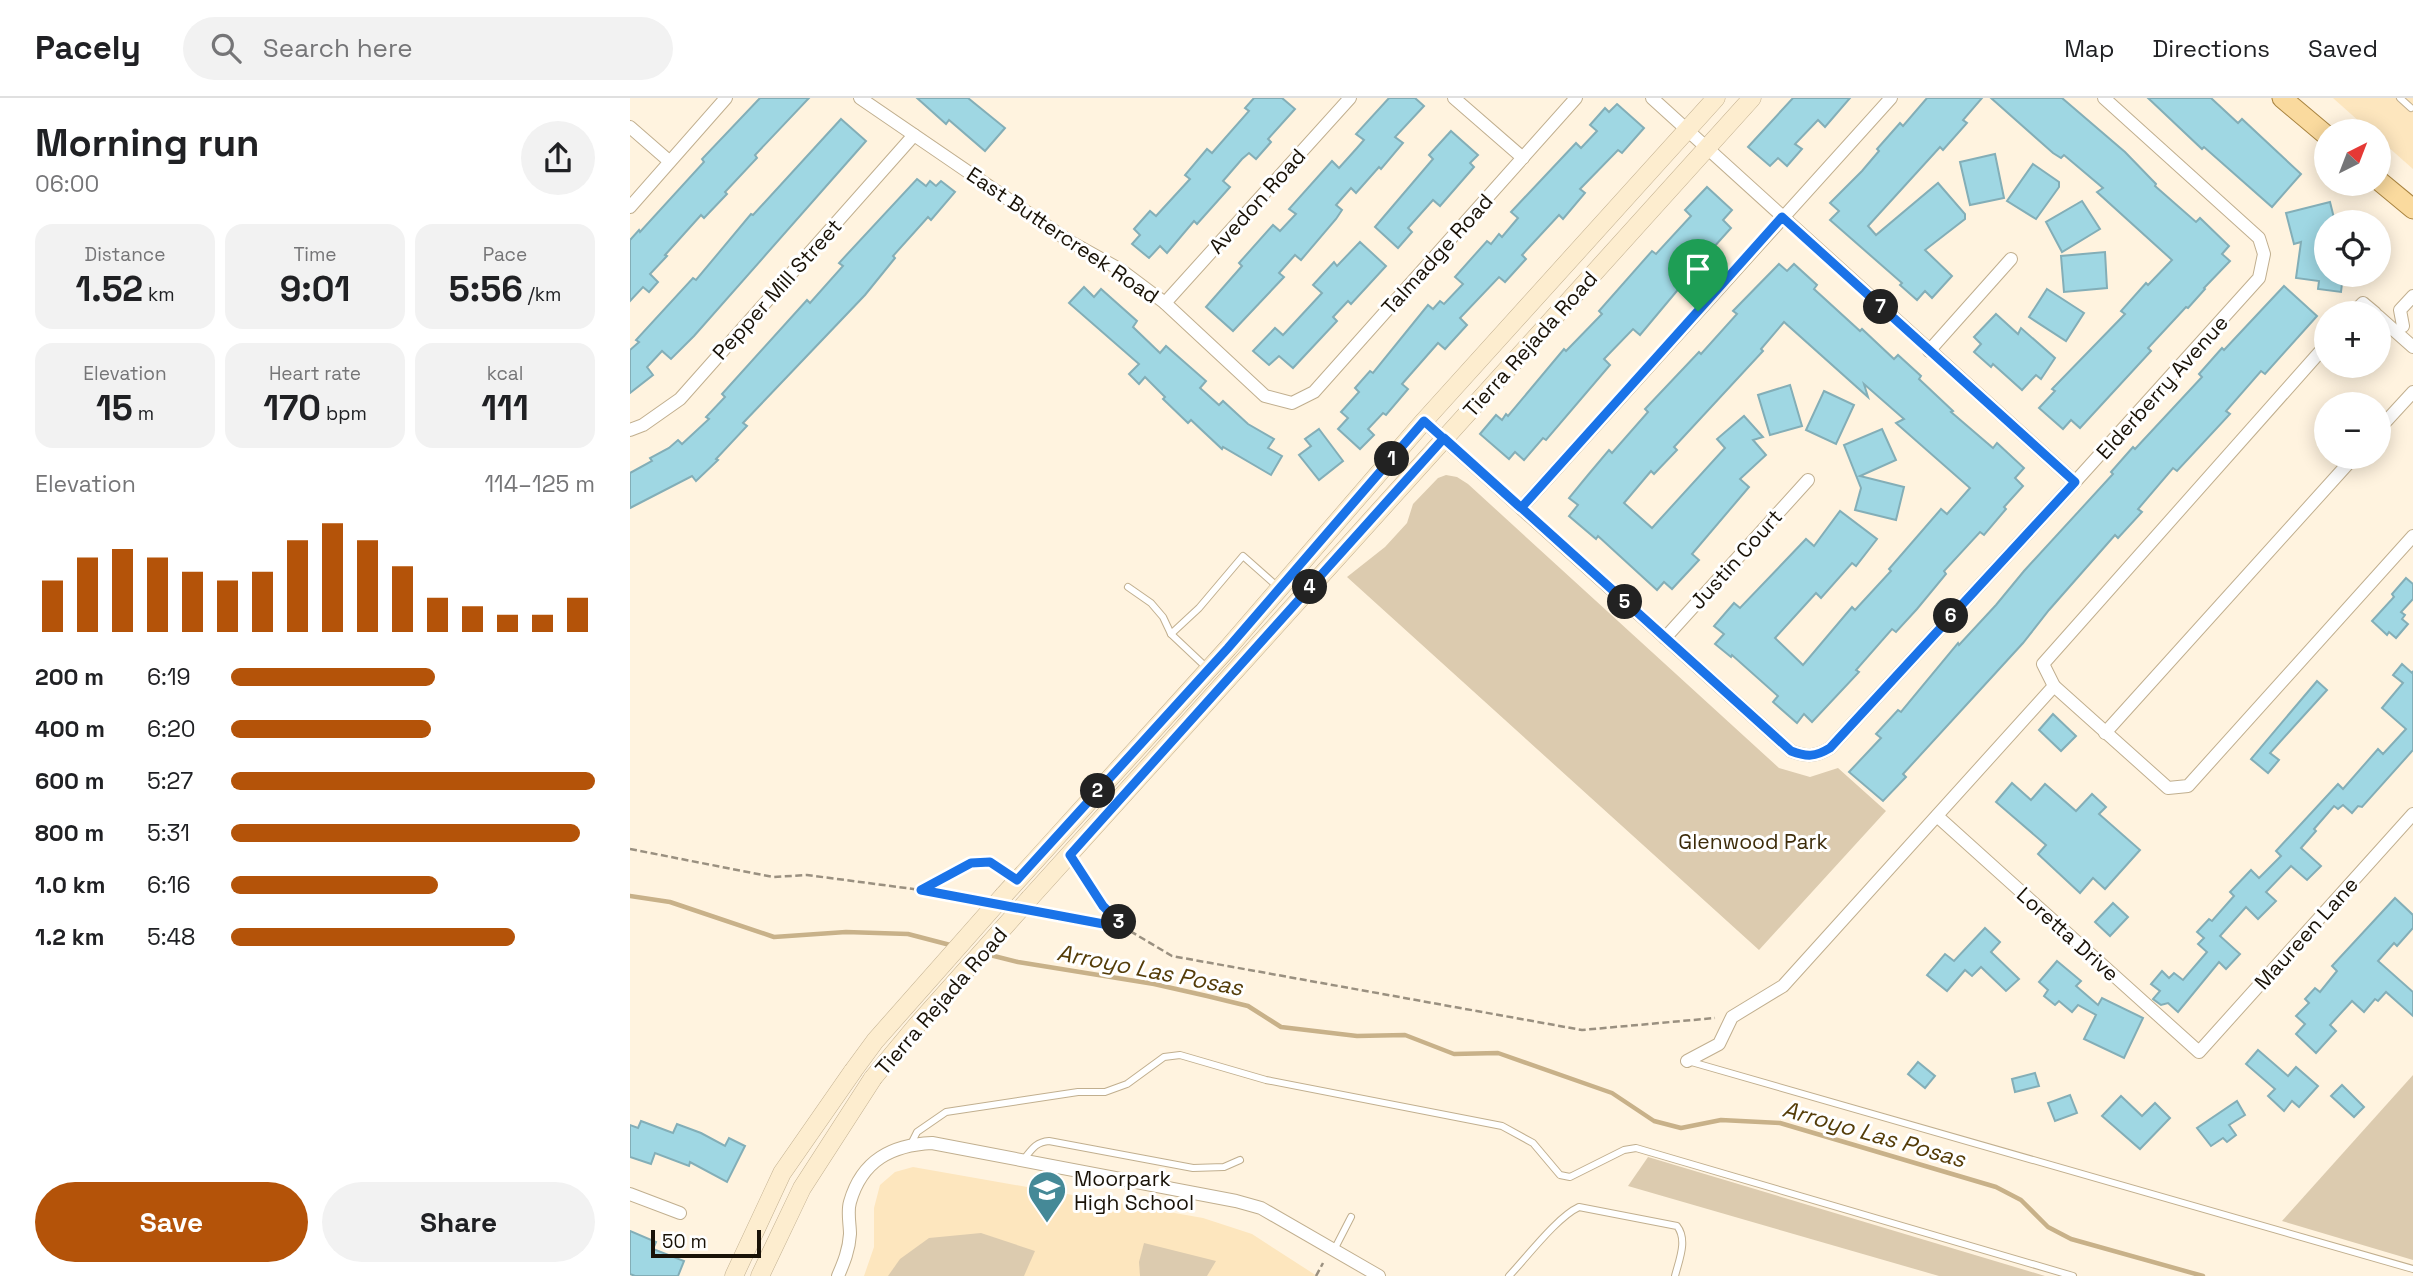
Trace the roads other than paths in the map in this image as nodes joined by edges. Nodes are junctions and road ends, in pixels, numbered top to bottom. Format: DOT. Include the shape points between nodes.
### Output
graph roads {
  1 [pos="726,98"];
  2 [pos="860,98"];
  3 [pos="1350,98"];
  4 [pos="1454,98"];
  5 [pos="1576,98"];
  6 [pos="1652,98"];
  7 [pos="1716,98"];
  8 [pos="1752,98"];
  9 [pos="1891,98"];
  10 [pos="2104,98"];
  11 [pos="2282,98"];
  12 [pos="2400,98"];
  13 [pos="2412,108"];
  14 [pos="2314,125"];
  15 [pos="630,127"];
  16 [pos="1688,129"];
  17 [pos="914,135"];
  18 [pos="1708,148"];
  19 [pos="1522,158"];
  20 [pos="670,161"];
  21 [pos="2391,191"];
  22 [pos="630,207"];
  23 [pos="2413,209"];
  24 [pos="1782,217"];
  25 [pos="2011,259"];
  26 [pos="2413,296"];
  27 [pos="1165,303"];
  28 [pos="2404,328"];
  29 [pos="2413,347"];
  30 [pos="1929,351"];
  31 [pos="2314,359"];
  32 [pos="2413,392"];
  33 [pos="1292,403"];
  34 [pos="2391,416"];
  35 [pos="1424,421"];
  36 [pos="630,430"];
  37 [pos="1444,438"];
  38 [pos="2343,469"];
  39 [pos="1808,480"];
  40 [pos="2075,482"];
  41 [pos="1521,508"];
  42 [pos="2413,536"];
  43 [pos="1128,587"];
  44 [pos="1280,588"];
  45 [pos="1171,634"];
  46 [pos="1665,638"];
  47 [pos="1209,670"];
  48 [pos="2054,686"];
  49 [pos="2105,733"];
  50 [pos="2413,814"];
  51 [pos="1937,816"];
  52 [pos="2199,1052"];
  53 [pos="1687,1061"];
  54 [pos="911,1144"];
  55 [pos="1022,1160"];
  56 [pos="1240,1160"];
  57 [pos="630,1194"];
  58 [pos="680,1213"];
  59 [pos="1351,1217"];
  60 [pos="1334,1250"];
  61 [pos="2413,1269"];
  62 [pos="734,1276"];
  63 [pos="760,1276"];
  64 [pos="838,1276"];
  65 [pos="1379,1276"];
  66 [pos="1509,1276"];
  67 [pos="1675,1276"];
  68 [pos="2073,1276"];
  1 -- 20 [label="street"];
  2 -- 17 [label="street, East Buttercreek Road"];
  3 -- 27 [label="street, Avedon Road"];
  4 -- 19 [label="street"];
  5 -- 19 [label="street, Talmadge Road"];
  6 -- 16 [label="street"];
  7 -- 16 [label="main road, Tierra Rejada Road"];
  8 -- 18 [label="main road, Tierra Rejada Road"];
  9 -- 24 [label="street"];
  10 -- 40 [label="street, Elderberry Avenue" via="2259,238 2264,254 2255,285"];
  11 -- 14 [label="main road"];
  12 -- 13 [label="lane"];
  15 -- 20 [label="street"];
  16 -- 18 [label="street"];
  16 -- 35 [label="main road, Tierra Rejada Road"];
  17 -- 27 [label="street, East Buttercreek Road"];
  17 -- 36 [label="street, Pepper Mill Street" via="680,398"];
  18 -- 24 [label="street"];
  18 -- 37 [label="main road, Tierra Rejada Road"];
  19 -- 33 [label="street, Talmadge Road" via="1314,392"];
  20 -- 22 [label="street"];
  21 -- 23 [label="main road"];
  24 -- 30 [label="street"];
  24 -- 41 [label="street"];
  25 -- 30 [label="street"];
  26 -- 28 [label="street" via="2400,310"];
  27 -- 33 [label="street, East Buttercreek Road" via="1265,396"];
  28 -- 29 [label="street"];
  30 -- 40 [label="street"];
  31 -- 48 [label="street" via="2043,664"];
  32 -- 34 [label="street"];
  35 -- 37 [label="street"];
  35 -- 44 [label="main road, Tierra Rejada Road"];
  37 -- 41 [label="street"];
  37 -- 63 [label="main road, Tierra Rejada Road, bridge" via="873,1078 802,1188"];
  38 -- 49 [label="street"];
  39 -- 46 [label="street, Justin Court"];
  40 -- 46 [label="street, Elderberry Avenue" via="1830,748 1816,756 1791,751"];
  41 -- 46 [label="street"];
  42 -- 49 [label="street" via="2188,786 2168,788"];
  43 -- 45 [label="lane" via="1151,603"];
  44 -- 45 [label="lane" via="1243,556"];
  44 -- 47 [label="main road, Tierra Rejada Road"];
  45 -- 47 [label="lane"];
  47 -- 62 [label="main road, Tierra Rejada Road, bridge" via="996,898 875,1041 782,1172"];
  48 -- 49 [label="street"];
  48 -- 51 [label="street"];
  50 -- 52 [label="street, Maureen Lane"];
  51 -- 52 [label="street, Loretta Drive"];
  51 -- 53 [label="street" via="1783,986 1732,1017 1719,1044"];
  53 -- 61 [label="lane"];
  54 -- 55 [label="street" via="932,1143"];
  54 -- 64 [label="street" via="887,1152 857,1185 849,1204 848,1253"];
  54 -- 68 [label="lane" via="917,1132 946,1112 1105,1092 1127,1084 1164,1057 1180,1055 1266,1080 1502,1126 1533,1143 1560,1175 1570,1177 1636,1148"];
  55 -- 56 [label="lane" via="1040,1142 1049,1141 1193,1168 1224,1167"];
  55 -- 60 [label="street" via="1261,1208"];
  57 -- 58 [label="street"];
  59 -- 60 [label="lane"];
  60 -- 65 [label="street"];
  66 -- 67 [label="lane" via="1579,1207 1677,1226 1683,1241"];
}
